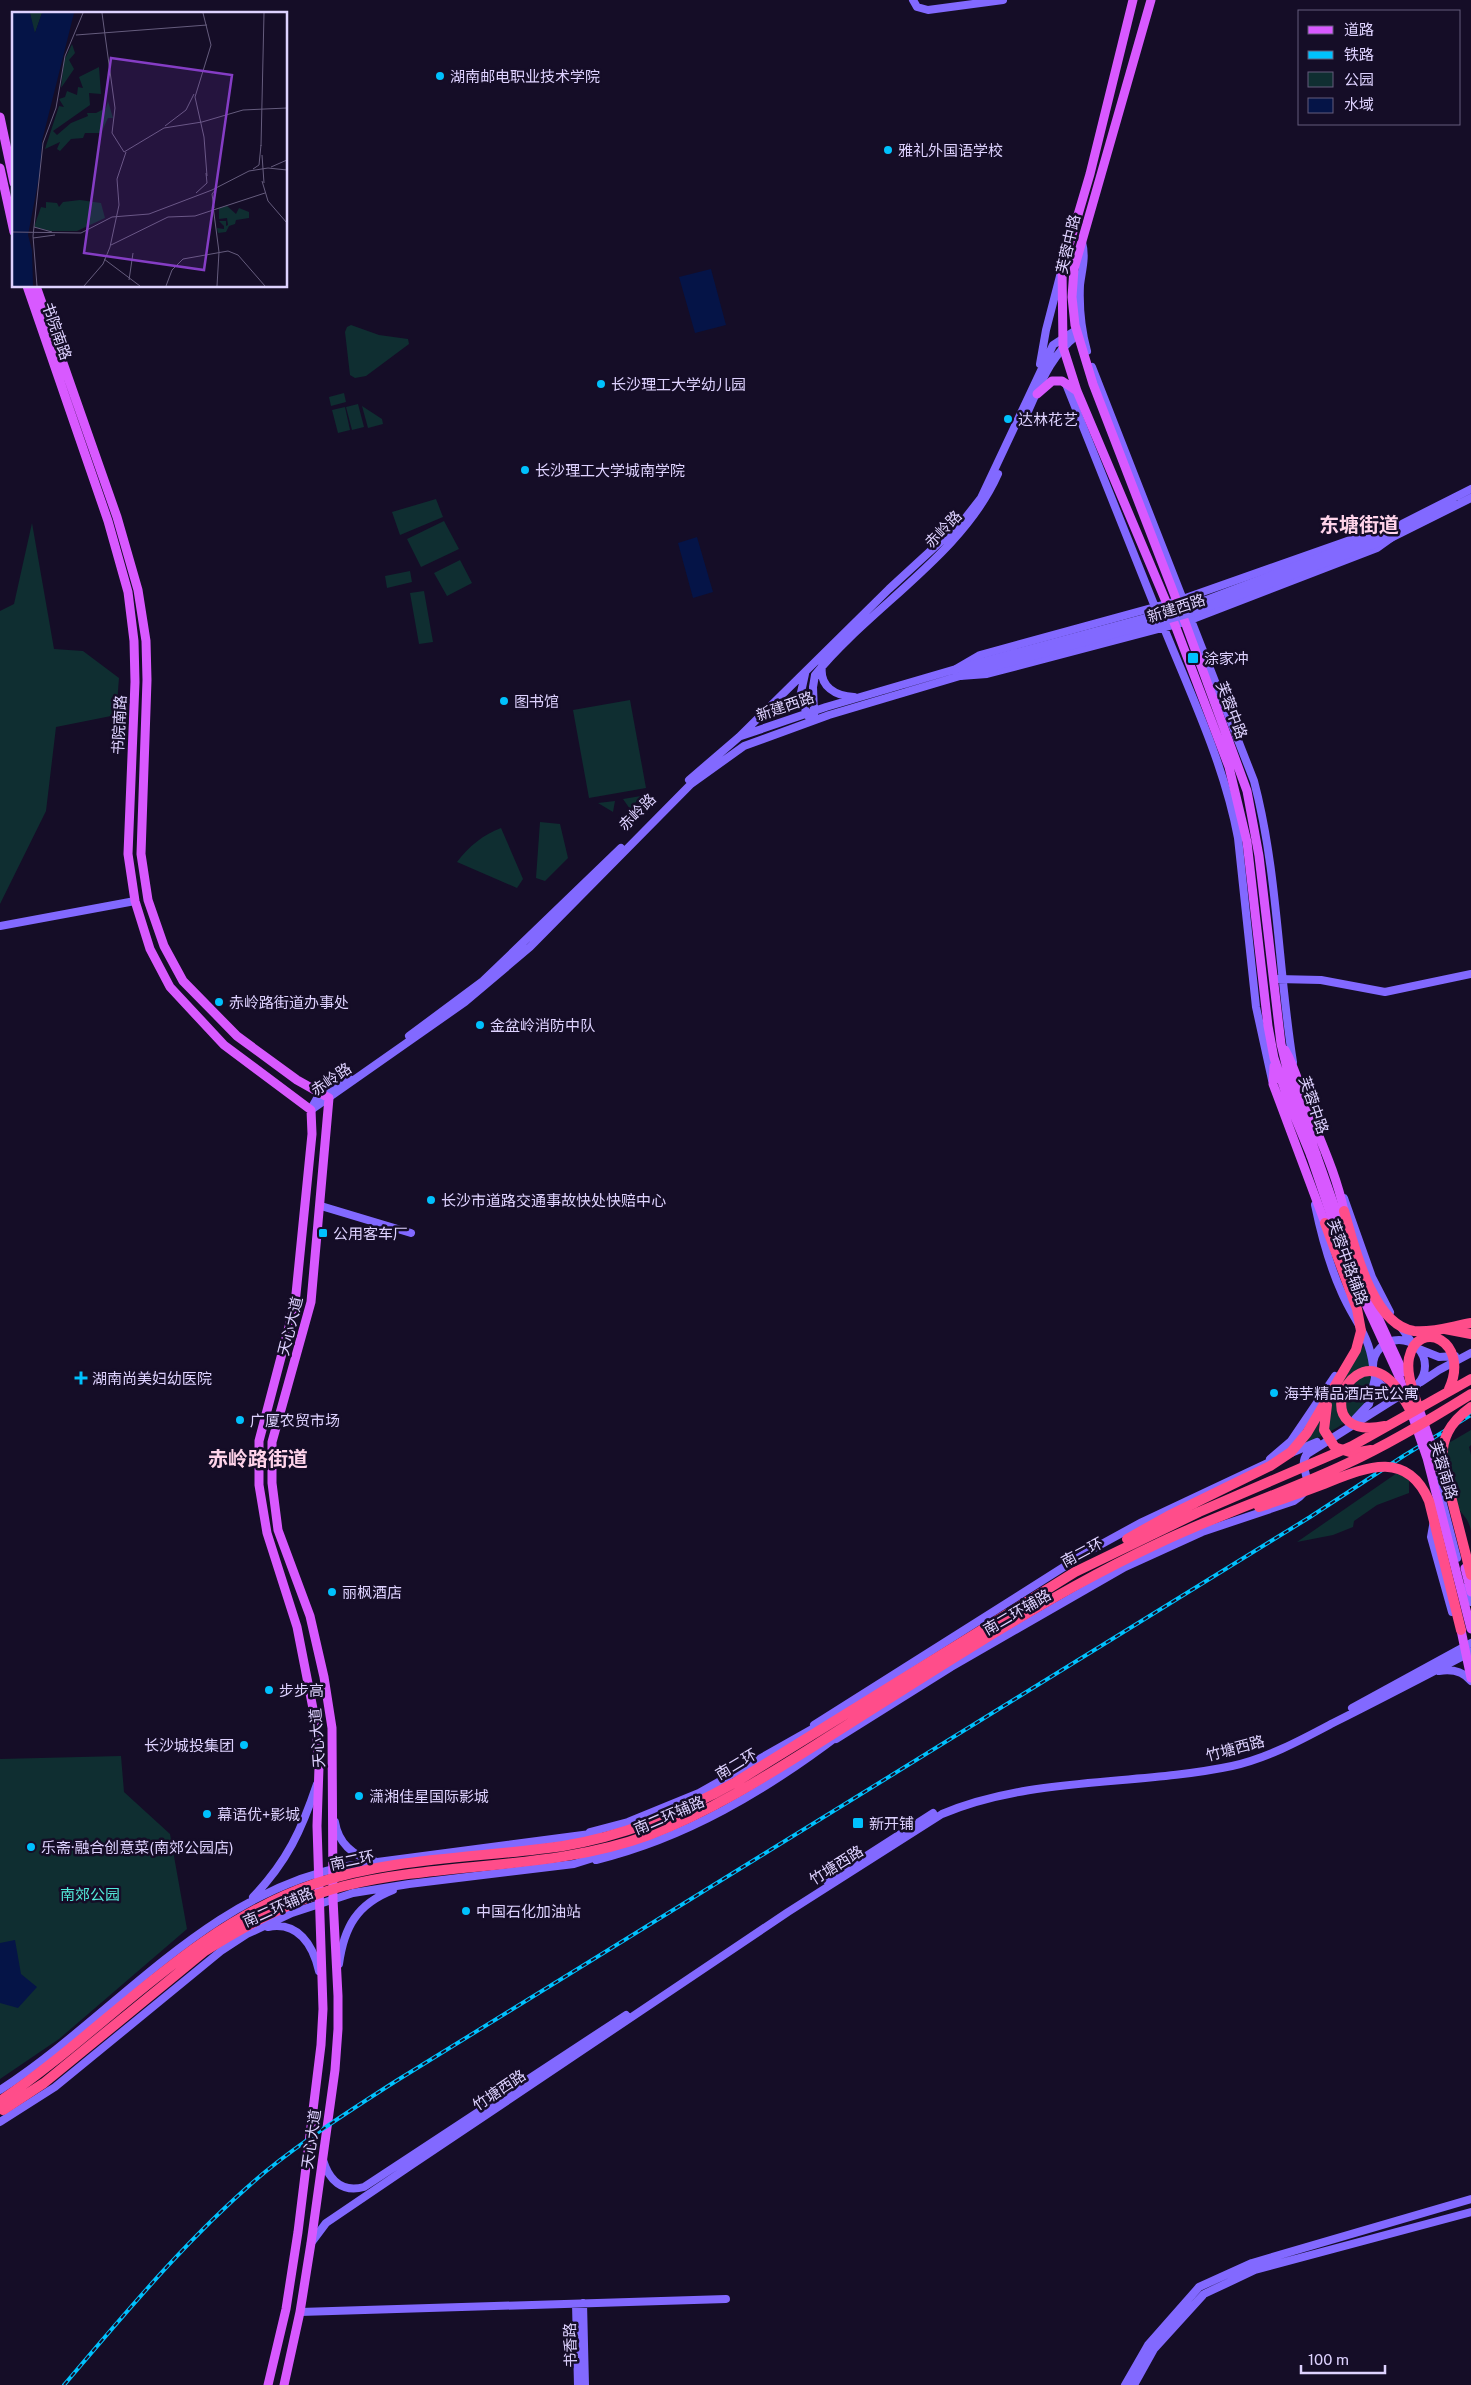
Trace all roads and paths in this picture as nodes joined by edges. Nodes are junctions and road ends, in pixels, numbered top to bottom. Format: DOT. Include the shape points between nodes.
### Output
graph roads {
  1 [pos="913,0"];
  2 [pos="1002,0"];
  3 [pos="1133,0"];
  4 [pos="1151,0"];
  5 [pos="0,118"];
  6 [pos="0,168"];
  7 [pos="12,174"];
  8 [pos="12,223"];
  9 [pos="1082,242"];
  10 [pos="1062,269"];
  11 [pos="28,288"];
  12 [pos="37,288"];
  13 [pos="1077,332"];
  14 [pos="1063,342"];
  15 [pos="1039,374"];
  16 [pos="1066,384"];
  17 [pos="1077,391"];
  18 [pos="1036,394"];
  19 [pos="1471,489"];
  20 [pos="1471,498"];
  21 [pos="1389,534"];
  22 [pos="1180,600"];
  23 [pos="1168,604"];
  24 [pos="1156,608"];
  25 [pos="1188,621"];
  26 [pos="1175,625"];
  27 [pos="1164,628"];
  28 [pos="822,666"];
  29 [pos="958,673"];
  30 [pos="805,674"];
  31 [pos="861,697"];
  32 [pos="814,711"];
  33 [pos="806,714"];
  34 [pos="815,720"];
  35 [pos="738,737"];
  36 [pos="135,902"];
  37 [pos="0,926"];
  38 [pos="1471,974"];
  39 [pos="1278,979"];
  40 [pos="1281,1044"];
  41 [pos="1293,1064"];
  42 [pos="1277,1083"];
  43 [pos="320,1093"];
  44 [pos="330,1098"];
  45 [pos="311,1110"];
  46 [pos="1314,1155"];
  47 [pos="1339,1187"];
  48 [pos="1313,1193"];
  49 [pos="321,1206"];
  50 [pos="1344,1211"];
  51 [pos="1325,1223"];
  52 [pos="410,1233"];
  53 [pos="1384,1301"];
  54 [pos="1354,1318"];
  55 [pos="1471,1324"];
  56 [pos="1435,1330"];
  57 [pos="1471,1334"];
  58 [pos="1367,1338"];
  59 [pos="1416,1347"];
  60 [pos="1471,1351"];
  61 [pos="1373,1366"];
  62 [pos="1375,1378"];
  63 [pos="1471,1379"];
  64 [pos="1415,1387"];
  65 [pos="1333,1390"];
  66 [pos="1403,1392"];
  67 [pos="1469,1395"];
  68 [pos="1440,1398"];
  69 [pos="1413,1404"];
  70 [pos="1471,1407"];
  71 [pos="1396,1423"];
  72 [pos="1372,1450"];
  73 [pos="1432,1459"];
  74 [pos="1262,1464"];
  75 [pos="1441,1496"];
  76 [pos="1447,1504"];
  77 [pos="1201,1525"];
  78 [pos="1471,1555"];
  79 [pos="1075,1572"];
  80 [pos="1471,1575"];
  81 [pos="1471,1592"];
  82 [pos="1471,1602"];
  83 [pos="1471,1616"];
  84 [pos="1466,1629"];
  85 [pos="1466,1648"];
  86 [pos="1432,1672"];
  87 [pos="1471,1679"];
  88 [pos="876,1701"];
  89 [pos="318,1780"];
  90 [pos="333,1810"];
  91 [pos="567,1837"];
  92 [pos="378,1861"];
  93 [pos="574,1864"];
  94 [pos="333,1869"];
  95 [pos="318,1872"];
  96 [pos="409,1884"];
  97 [pos="333,1898"];
  98 [pos="249,1901"];
  99 [pos="319,1903"];
  100 [pos="257,1930"];
  101 [pos="337,1979"];
  102 [pos="322,1980"];
  103 [pos="0,2090"];
  104 [pos="1,2108"];
  105 [pos="0,2122"];
  106 [pos="322,2159"];
  107 [pos="1471,2200"];
  108 [pos="1471,2212"];
  109 [pos="311,2243"];
  110 [pos="726,2299"];
  111 [pos="579,2304"];
  112 [pos="300,2312"];
  113 [pos="268,2385"];
  114 [pos="284,2385"];
  115 [pos="578,2385"];
  116 [pos="585,2385"];
  117 [pos="1125,2385"];
  118 [pos="1134,2385"];
  1 -- 2 [label="main road" via="917,7 928,10"];
  3 -- 10 [label="main road, 芙蓉中路" via="1090,174"];
  4 -- 9 [label="main road, 芙蓉中路"];
  5 -- 7 [label="main road"];
  6 -- 8 [label="main road"];
  9 -- 13 [label="main road, 芙蓉中路" via="1074,269 1072,297"];
  9 -- 22 [label="main road" via="1085,255 1081,326 1090,364"];
  10 -- 14 [label="main road, 芙蓉中路"];
  10 -- 15 [label="main road, 赤岭路" via="1046,330"];
  11 -- 36 [label="main road, 书院南路" via="108,520 128,592 135,682 128,854"];
  12 -- 43 [label="main road, 书院南路" via="117,517 138,590 147,670 140,854 148,900 164,946 183,980 237,1036 296,1080"];
  13 -- 14 [label="main road, 赤岭路"];
  13 -- 22 [label="main road, 芙蓉中路" via="1093,384"];
  14 -- 15 [label="main road, 赤岭路" via="1053,346"];
  14 -- 17 [label="main road, 芙蓉中路"];
  14 -- 18 [label="main road, 赤岭路"];
  15 -- 30 [label="main road, 赤岭路" via="981,498 963,521 889,589"];
  16 -- 17 [label="main road"];
  16 -- 18 [label="main road" via="1052,381"];
  16 -- 24 [label="main road"];
  17 -- 23 [label="main road, 芙蓉中路"];
  18 -- 28 [label="main road, 赤岭路" via="989,495 967,526"];
  19 -- 21 [label="main road, 新建西路"];
  20 -- 21 [label="main road, 新建西路"];
  21 -- 22 [label="main road, 新建西路" via="1370,533"];
  21 -- 25 [label="main road, 新建西路" via="1377,548"];
  21 -- 29 [label="main road, 新建西路, bridge" via="1193,605"];
  22 -- 23 [label="main road, 新建西路"];
  22 -- 25 [label="main road, 芙蓉中路"];
  23 -- 24 [label="main road, 新建西路"];
  23 -- 26 [label="main road, 芙蓉中路"];
  24 -- 27 [label="main road"];
  24 -- 29 [label="main road, 新建西路" via="980,655"];
  25 -- 26 [label="main road, 新建西路"];
  25 -- 39 [label="main road, 芙蓉中路" via="1249,798"];
  26 -- 27 [label="main road, 新建西路"];
  26 -- 42 [label="main road, 芙蓉中路" via="1230,767 1240,804"];
  27 -- 29 [label="main road, 新建西路" via="987,674"];
  27 -- 42 [label="main road" via="1219,766 1233,812 1256,1007 1265,1057"];
  28 -- 31 [label="main road" via="825,684 832,691 842,696"];
  28 -- 32 [label="main road, 赤岭路" via="815,675"];
  29 -- 31 [label="main road, 新建西路"];
  29 -- 34 [label="main road, 新建西路"];
  30 -- 33 [label="main road" via="800,698"];
  30 -- 35 [label="main road, 赤岭路"];
  31 -- 32 [label="main road, 新建西路"];
  32 -- 33 [label="main road, 新建西路"];
  32 -- 34 [label="main road, 赤岭路"];
  33 -- 34 [label="main road"];
  33 -- 35 [label="main road, 新建西路"];
  34 -- 44 [label="main road, 赤岭路" via="744,746 691,784 530,947 465,1002"];
  35 -- 43 [label="main road, 赤岭路" via="705,765 483,981 341,1084"];
  36 -- 37 [label="main road"];
  36 -- 45 [label="main road, 书院南路" via="150,948 170,988 224,1045"];
  38 -- 39 [label="main road" via="1385,992 1321,980"];
  39 -- 40 [label="main road, 芙蓉中路"];
  39 -- 41 [label="main road"];
  40 -- 41 [label="main road"];
  40 -- 46 [label="main road, 芙蓉中路"];
  41 -- 47 [label="main road"];
  42 -- 46 [label="main road"];
  42 -- 48 [label="main road"];
  43 -- 44 [label="main road, 书院南路"];
  43 -- 45 [label="main road, 赤岭路"];
  44 -- 45 [label="main road, 赤岭路"];
  44 -- 49 [label="main road, 天心大道"];
  45 -- 89 [label="main road, 天心大道" via="312,1134 295,1304 259,1441 259,1484 268,1532 307,1669 316,1724"];
  46 -- 69 [label="main road, 芙蓉中路, bridge" via="1359,1276"];
  47 -- 50 [label="main road"];
  47 -- 53 [label="main road, 芙蓉中路辅路"];
  48 -- 51 [label="main road"];
  48 -- 54 [label="main road, 芙蓉中路辅路" via="1340,1290"];
  49 -- 52 [label="main road"];
  49 -- 90 [label="main road, 天心大道" via="311,1302 272,1442 272,1483 278,1530 310,1616 324,1677 333,1748"];
  50 -- 56 [label="highway, bridge" via="1378,1303 1388,1317 1405,1329"];
  51 -- 65 [label="highway, bridge" via="1357,1310 1361,1331 1356,1350"];
  53 -- 54 [label="main road" via="1385,1311 1380,1317 1363,1323"];
  53 -- 59 [label="main road, 芙蓉中路辅路"];
  54 -- 58 [label="main road, 芙蓉中路辅路"];
  55 -- 56 [label="highway, bridge"];
  56 -- 57 [label="highway, bridge"];
  58 -- 61 [label="main road, 芙蓉中路辅路"];
  58 -- 74 [label="main road" via="1354,1344 1291,1441"];
  59 -- 60 [label="main road" via="1446,1358"];
  59 -- 61 [label="main road" via="1398,1340 1384,1345 1378,1351"];
  59 -- 64 [label="main road" via="1424,1359 1425,1372"];
  60 -- 64 [label="main road"];
  61 -- 62 [label="main road"];
  62 -- 66 [label="main road" via="1385,1388"];
  62 -- 74 [label="main road, 南二环辅路" via="1370,1404 1358,1416 1319,1441"];
  63 -- 68 [label="highway, 南二环, bridge"];
  64 -- 66 [label="main road"];
  64 -- 69 [label="main road"];
  65 -- 72 [label="highway, bridge" via="1324,1424 1327,1438 1346,1452"];
  65 -- 79 [label="highway, bridge" via="1306,1433 1281,1459 1141,1530"];
  66 -- 69 [label="main road"];
  66 -- 93 [label="main road, 南二环辅路" via="1307,1454 1303,1462 1308,1484 1304,1493 1294,1501 1202,1532 1140,1560 951,1666 716,1810 644,1842"];
  67 -- 72 [label="highway, 南二环, bridge"];
  68 -- 69 [label="highway, bridge" via="1455,1382 1463,1364 1456,1344 1444,1337 1416,1345 1409,1356"];
  68 -- 71 [label="highway, 南二环, bridge"];
  69 -- 71 [label="highway, bridge" via="1382,1374 1363,1372 1349,1382 1341,1404 1348,1420 1364,1429"];
  69 -- 73 [label="main road, bridge"];
  69 -- 81 [label="main road, 芙蓉南路, bridge" via="1446,1489"];
  69 -- 84 [label="main road, 芙蓉南路, bridge" via="1435,1483"];
  70 -- 80 [label="highway, bridge" via="1451,1425 1442,1450"];
  71 -- 79 [label="highway, 南二环, bridge"];
  72 -- 77 [label="highway, 南二环, bridge" via="1313,1479"];
  73 -- 75 [label="main road"];
  73 -- 76 [label="main road"];
  74 -- 91 [label="main road, 南二环辅路" via="1080,1556 699,1797 639,1822 591,1835"];
  75 -- 83 [label="main road"];
  75 -- 85 [label="main road" via="1431,1537"];
  76 -- 78 [label="main road" via="1461,1521"];
  76 -- 82 [label="main road"];
  77 -- 84 [label="highway, bridge" via="1370,1467 1398,1469 1420,1484 1429,1501"];
  77 -- 88 [label="highway, 南二环, bridge" via="1069,1590"];
  79 -- 88 [label="highway, 南二环, bridge"];
  84 -- 85 [label="main road, 芙蓉南路"];
  85 -- 86 [label="main road, 竹塘西路"];
  85 -- 87 [label="main road, 芙蓉南路"];
  85 -- 106 [label="main road, 竹塘西路" via="1305,1732 1248,1757 1196,1768 1004,1789 966,1798 940,1809 374,2182 355,2190 346,2189 333,2179"];
  86 -- 87 [label="main road" via="1454,1670"];
  86 -- 109 [label="main road, 竹塘西路" via="1298,1741 1253,1760 1211,1770 1009,1793 967,1803 942,1814 788,1912 376,2189 326,2224"];
  88 -- 91 [label="main road, bridge" via="813,1727 699,1793 628,1822"];
  88 -- 93 [label="main road, bridge" via="806,1760 734,1806 671,1836"];
  88 -- 104 [label="highway, 南二环, bridge" via="730,1798 644,1837 569,1856 367,1881 326,1891 280,1909 205,1951 57,2073"];
  89 -- 95 [label="main road, 天心大道"];
  89 -- 98 [label="main road" via="288,1855"];
  90 -- 92 [label="main road" via="344,1844 356,1855"];
  90 -- 94 [label="main road, 天心大道"];
  91 -- 92 [label="main road, 南二环辅路"];
  92 -- 94 [label="main road, 南二环辅路"];
  93 -- 96 [label="main road, 南二环辅路"];
  94 -- 95 [label="main road, 南二环辅路"];
  94 -- 97 [label="main road, 天心大道"];
  95 -- 98 [label="main road, 南二环辅路"];
  95 -- 99 [label="main road, 天心大道"];
  96 -- 97 [label="main road, 南二环辅路"];
  96 -- 101 [label="main road" via="375,1898 358,1913 343,1942"];
  97 -- 99 [label="main road, 南二环辅路"];
  97 -- 101 [label="main road, 天心大道"];
  98 -- 103 [label="main road, 南二环辅路" via="176,1950 40,2062"];
  99 -- 100 [label="main road, 南二环辅路"];
  99 -- 102 [label="main road, 天心大道"];
  100 -- 102 [label="main road" via="283,1926 299,1933 311,1949"];
  100 -- 105 [label="main road, 南二环辅路" via="197,1969 55,2087"];
  101 -- 106 [label="main road, 天心大道" via="337,2048"];
  102 -- 113 [label="main road, 天心大道" via="321,2045 299,2223 286,2309"];
  106 -- 109 [label="main road, 天心大道"];
  107 -- 117 [label="main road" via="1252,2263 1199,2287 1148,2345"];
  108 -- 118 [label="main road" via="1255,2270 1204,2294 1154,2350"];
  109 -- 112 [label="main road, 天心大道"];
  110 -- 111 [label="main road"];
  111 -- 112 [label="main road"];
  111 -- 115 [label="main road, 书香路"];
  111 -- 116 [label="main road, 书香路"];
  112 -- 114 [label="main road, 天心大道"];
}
